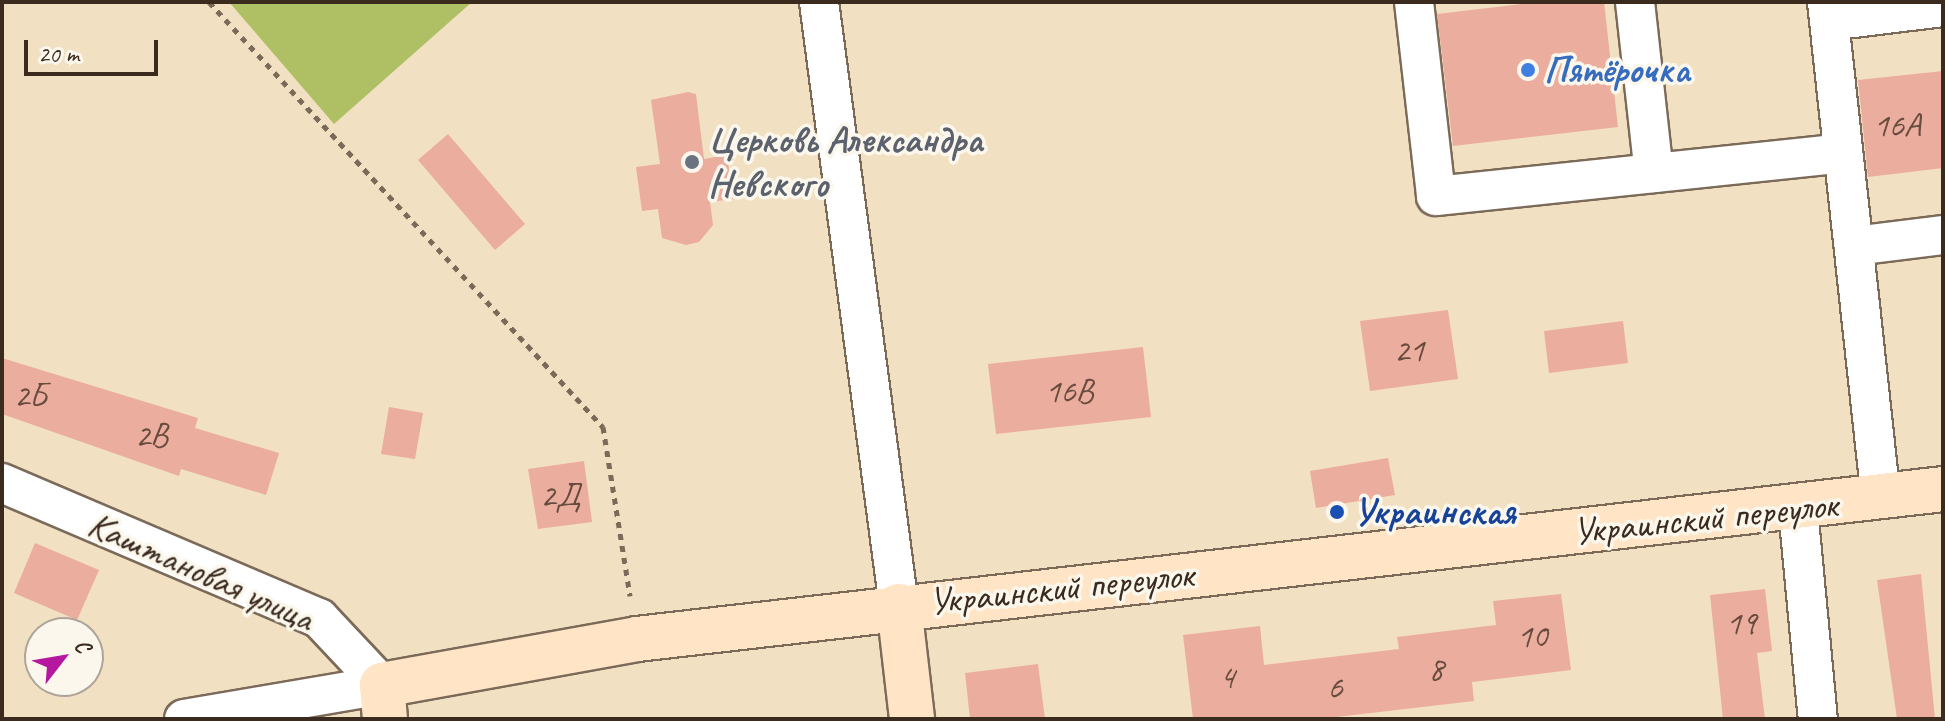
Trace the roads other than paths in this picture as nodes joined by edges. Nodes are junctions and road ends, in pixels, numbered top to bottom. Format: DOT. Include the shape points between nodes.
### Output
graph roads {
  1 [pos="819,2"];
  2 [pos="1414,2"];
  3 [pos="1635,2"];
  4 [pos="1943,7"];
  5 [pos="1828,11"];
  6 [pos="1843,153"];
  7 [pos="1654,173"];
  8 [pos="1943,235"];
  9 [pos="1854,246"];
  10 [pos="2,483"];
  11 [pos="1943,489"];
  12 [pos="1881,497"];
  13 [pos="1798,509"];
  14 [pos="899,606"];
  15 [pos="384,702"];
  16 [pos="184,719"];
  17 [pos="912,719"];
  18 [pos="1818,719"];
  1 -- 14 [label="street"];
  2 -- 7 [label="street" via="1436,196"];
  3 -- 7 [label="street"];
  4 -- 5 [label="street"];
  5 -- 6 [label="street"];
  6 -- 7 [label="street"];
  6 -- 9 [label="street"];
  8 -- 9 [label="street"];
  9 -- 12 [label="street"];
  10 -- 15 [label="street, Каштановая улица" via="319,618"];
  11 -- 12 [label="main road, Украинский переулок"];
  12 -- 13 [label="main road, Украинский переулок"];
  13 -- 14 [label="main road, Украинский переулок"];
  13 -- 18 [label="street"];
  14 -- 15 [label="main road, Украинский переулок" via="637,639"];
  14 -- 17 [label="main road"];
  15 -- 16 [label="street, Украинский переулок"];
}
